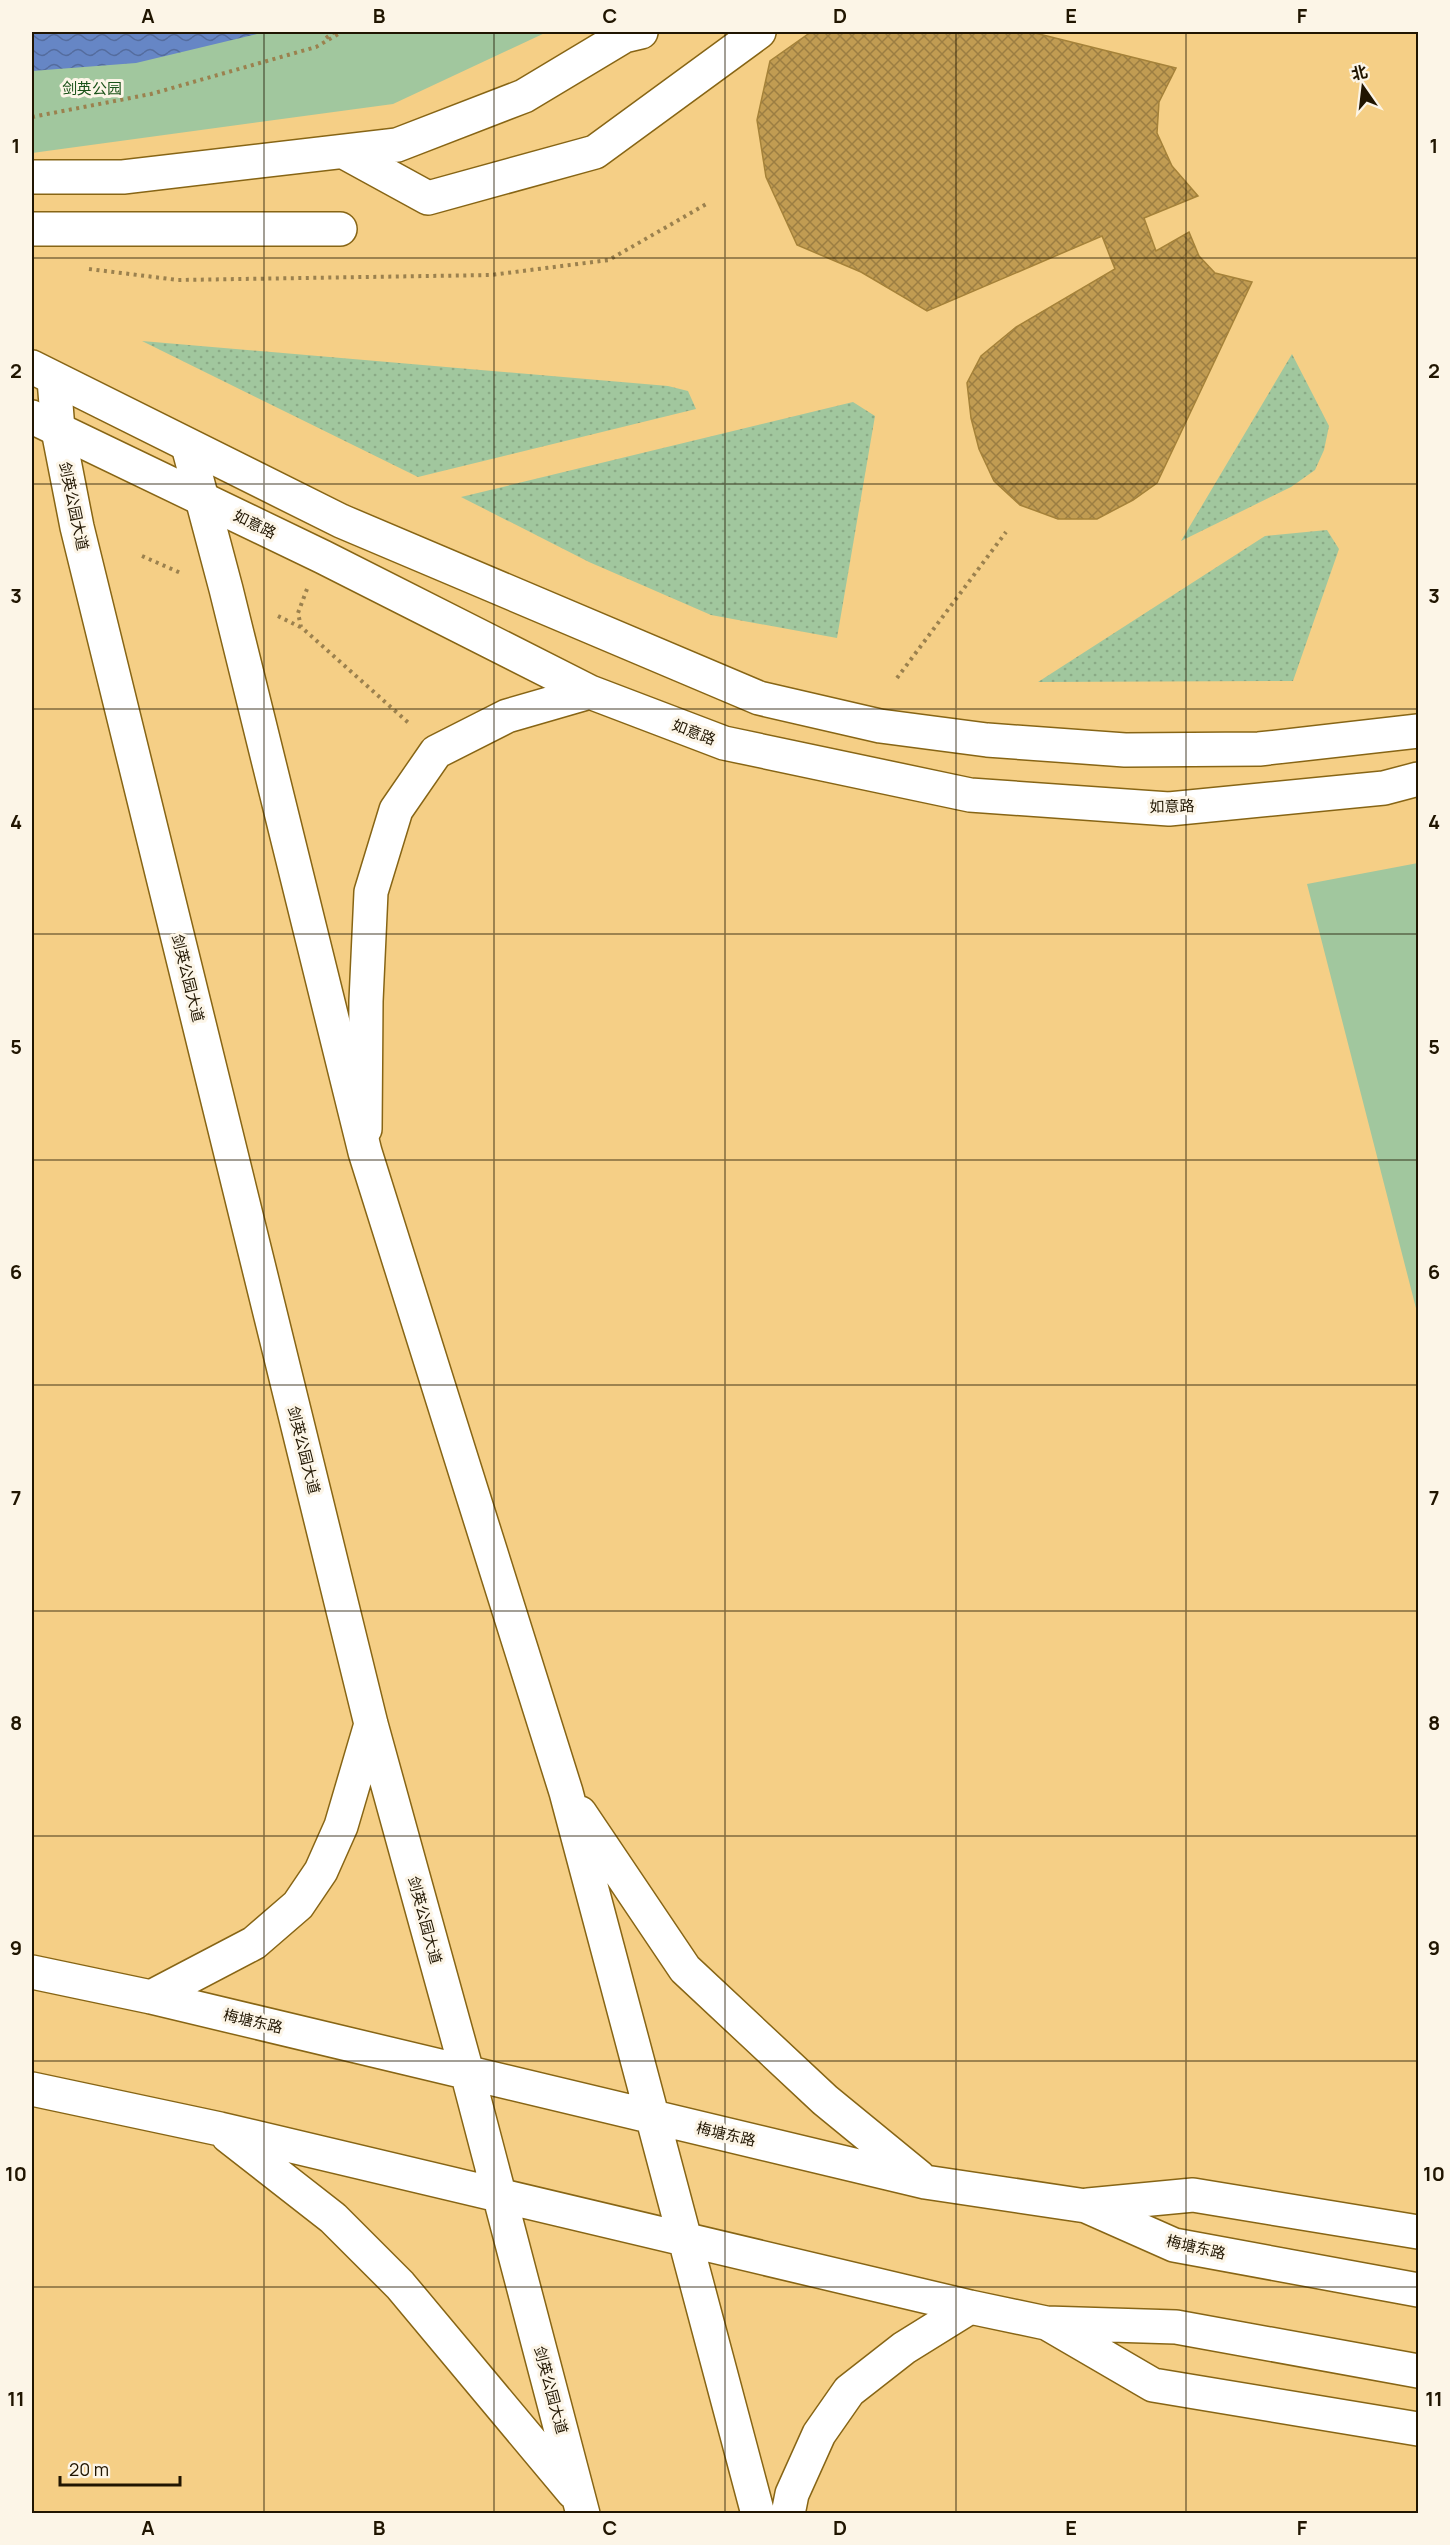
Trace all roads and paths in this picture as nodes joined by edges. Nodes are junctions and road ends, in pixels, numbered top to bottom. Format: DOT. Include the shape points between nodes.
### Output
graph roads {
  1 [pos="334,32"];
  2 [pos="342,32"];
  3 [pos="641,32"];
  4 [pos="759,32"];
  5 [pos="316,47"];
  6 [pos="32,117"];
  7 [pos="344,152"];
  8 [pos="32,177"];
  9 [pos="708,203"];
  10 [pos="32,229"];
  11 [pos="340,229"];
  12 [pos="88,269"];
  13 [pos="43,373"];
  14 [pos="45,423"];
  15 [pos="188,446"];
  16 [pos="200,498"];
  17 [pos="1006,532"];
  18 [pos="142,556"];
  19 [pos="190,578"];
  20 [pos="309,586"];
  21 [pos="278,616"];
  22 [pos="301,627"];
  23 [pos="897,678"];
  24 [pos="590,692"];
  25 [pos="416,729"];
  26 [pos="1419,731"];
  27 [pos="1419,779"];
  28 [pos="364,1152"];
  29 [pos="371,1724"];
  30 [pos="566,1792"];
  31 [pos="32,1971"];
  32 [pos="151,1997"];
  33 [pos="467,2073"];
  34 [pos="32,2089"];
  35 [pos="653,2117"];
  36 [pos="220,2129"];
  37 [pos="925,2182"];
  38 [pos="499,2196"];
  39 [pos="1086,2205"];
  40 [pos="1419,2232"];
  41 [pos="687,2240"];
  42 [pos="1419,2290"];
  43 [pos="970,2307"];
  44 [pos="1046,2323"];
  45 [pos="1419,2371"];
  46 [pos="1419,2429"];
  47 [pos="582,2507"];
  48 [pos="758,2514"];
  49 [pos="788,2514"];
  1 -- 5 [label="path"];
  2 -- 5 [label="path"];
  3 -- 7 [label="main road" via="624,36 524,96 397,145"];
  4 -- 7 [label="main road" via="595,152 428,198"];
  5 -- 6 [label="path" via="151,94"];
  7 -- 8 [label="main road" via="123,177"];
  9 -- 12 [label="path" via="609,260 491,275 178,280"];
  10 -- 11 [label="main road"];
  13 -- 14 [label="main road, 剑英公园大道"];
  13 -- 15 [label="main road"];
  14 -- 16 [label="main road, 如意路"];
  14 -- 29 [label="main road, 剑英公园大道" via="77,527"];
  15 -- 16 [label="main road"];
  15 -- 26 [label="main road" via="340,521 759,698 869,724 987,740 1125,750 1259,749"];
  16 -- 24 [label="main road, 如意路"];
  16 -- 28 [label="main road" via="226,589"];
  17 -- 23 [label="path"];
  18 -- 19 [label="path"];
  20 -- 22 [label="path" via="298,614"];
  21 -- 22 [label="path"];
  22 -- 25 [label="path"];
  24 -- 27 [label="main road, 如意路" via="724,743 970,795 1169,809 1384,788"];
  24 -- 28 [label="main road" via="507,716 436,752 396,810 371,892"];
  28 -- 30 [label="main road"];
  29 -- 32 [label="main road" via="340,1826 321,1871 298,1905 254,1943"];
  29 -- 33 [label="main road, 剑英公园大道"];
  30 -- 35 [label="main road"];
  30 -- 37 [label="main road" via="685,1969 825,2100"];
  31 -- 32 [label="main road, 梅塘东路"];
  32 -- 33 [label="main road, 梅塘东路"];
  33 -- 35 [label="main road, 梅塘东路"];
  33 -- 38 [label="main road, 剑英公园大道"];
  34 -- 36 [label="main road"];
  35 -- 37 [label="main road, 梅塘东路"];
  35 -- 41 [label="main road"];
  36 -- 38 [label="main road"];
  36 -- 47 [label="main road" via="333,2218 400,2285"];
  37 -- 39 [label="main road, 梅塘东路"];
  38 -- 41 [label="main road"];
  38 -- 47 [label="main road, 剑英公园大道"];
  39 -- 40 [label="main road" via="1193,2195"];
  39 -- 42 [label="main road, 梅塘东路" via="1174,2245"];
  41 -- 43 [label="main road"];
  41 -- 48 [label="main road"];
  43 -- 44 [label="main road"];
  43 -- 49 [label="main road" via="904,2348 849,2391 819,2434 792,2494"];
  44 -- 45 [label="main road" via="1176,2327"];
  44 -- 46 [label="main road" via="1153,2385"];
}
